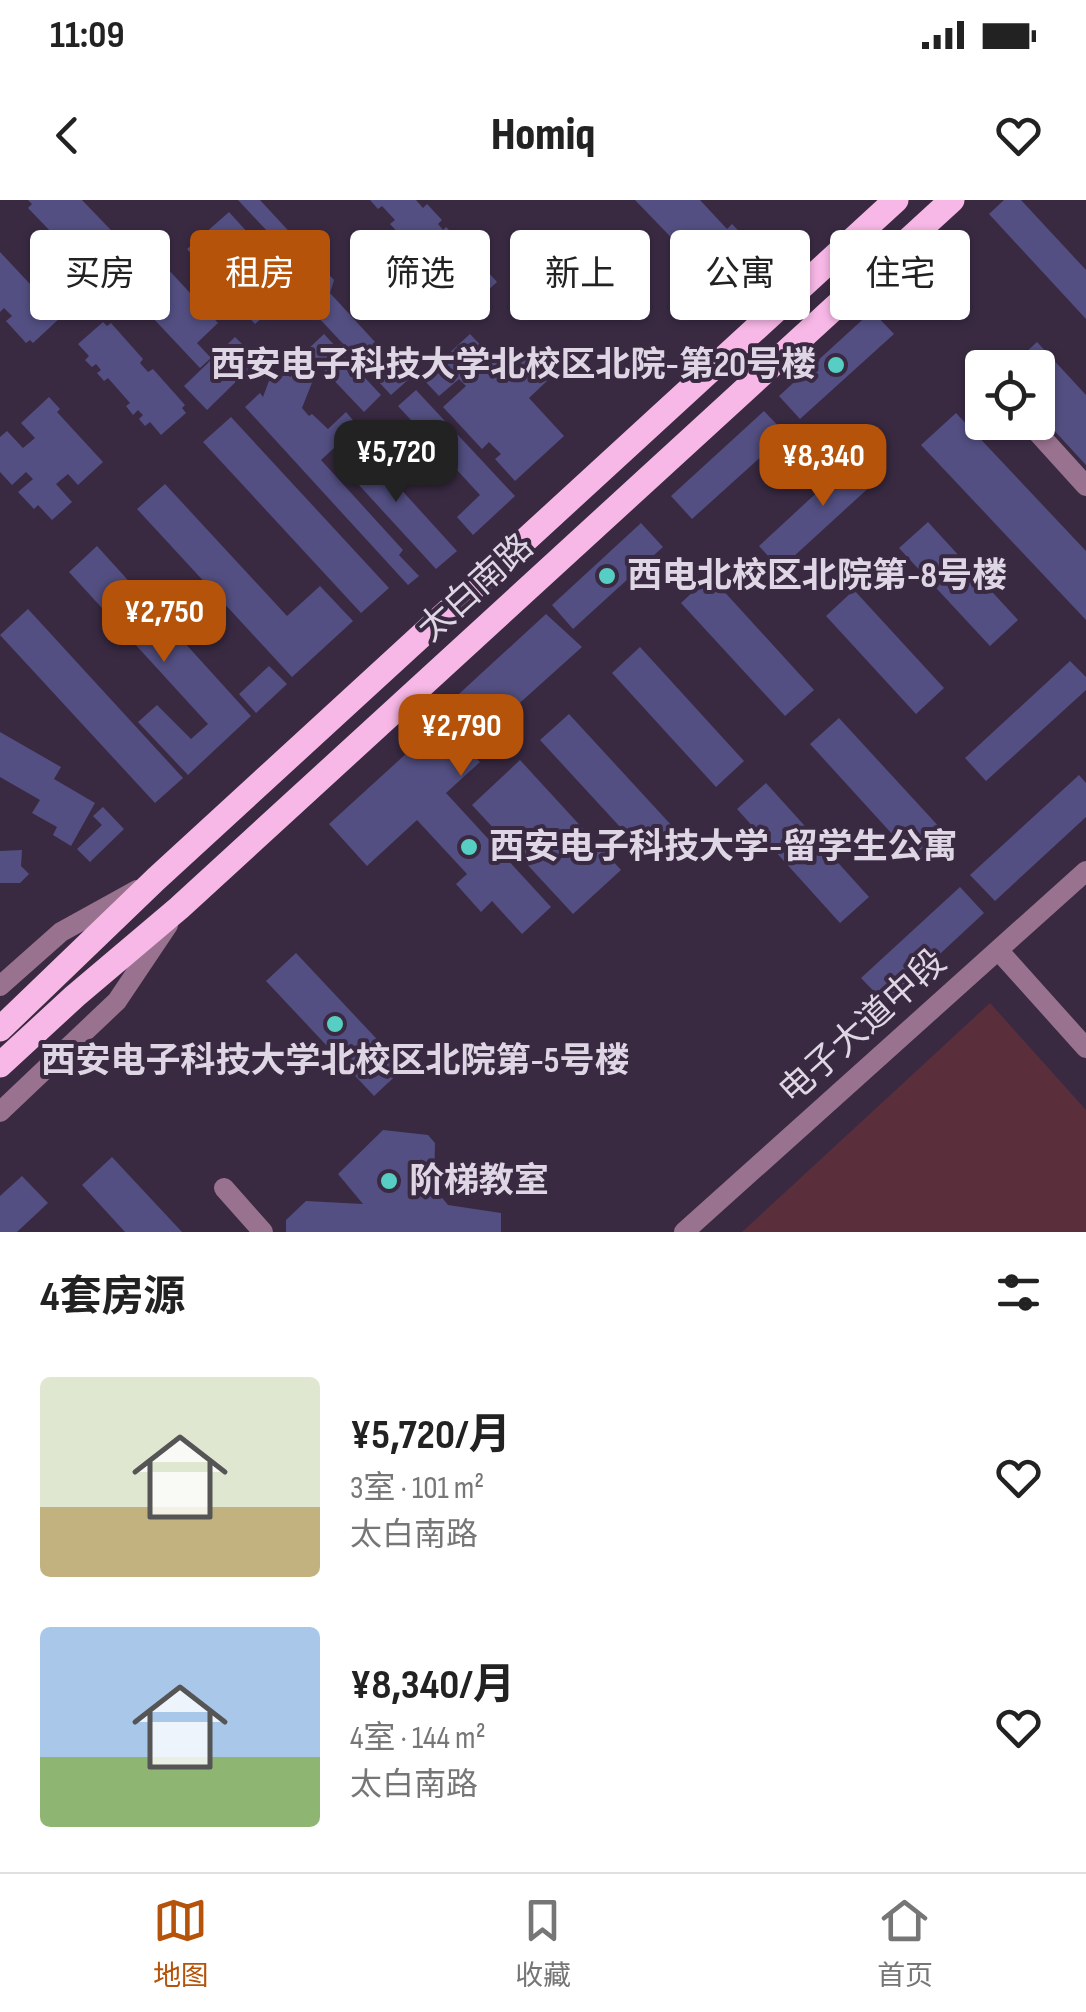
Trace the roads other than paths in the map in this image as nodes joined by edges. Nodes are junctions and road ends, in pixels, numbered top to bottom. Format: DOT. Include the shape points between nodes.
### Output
graph roads {
  1 [pos="896,200"];
  2 [pos="952,200"];
  3 [pos="1044,440"];
  4 [pos="1086,486"];
  5 [pos="1086,871"];
  6 [pos="156,879"];
  7 [pos="179,908"];
  8 [pos="998,950"];
  9 [pos="0,986"];
  10 [pos="0,1029"];
  11 [pos="1086,1048"];
  12 [pos="0,1065"];
  13 [pos="0,1112"];
  14 [pos="224,1188"];
  15 [pos="263,1232"];
  16 [pos="684,1232"];
  1 -- 6 [label="main road, 太白南路"];
  2 -- 7 [label="main road, 太白南路"];
  3 -- 4 [label="street"];
  5 -- 8 [label="street, 电子大道中段"];
  6 -- 9 [label="street" via="61,932"];
  6 -- 10 [label="main road, 太白南路"];
  7 -- 12 [label="main road, 太白南路"];
  7 -- 13 [label="street" via="117,1000"];
  8 -- 11 [label="street"];
  8 -- 16 [label="street, 电子大道中段"];
  14 -- 15 [label="street"];
}
